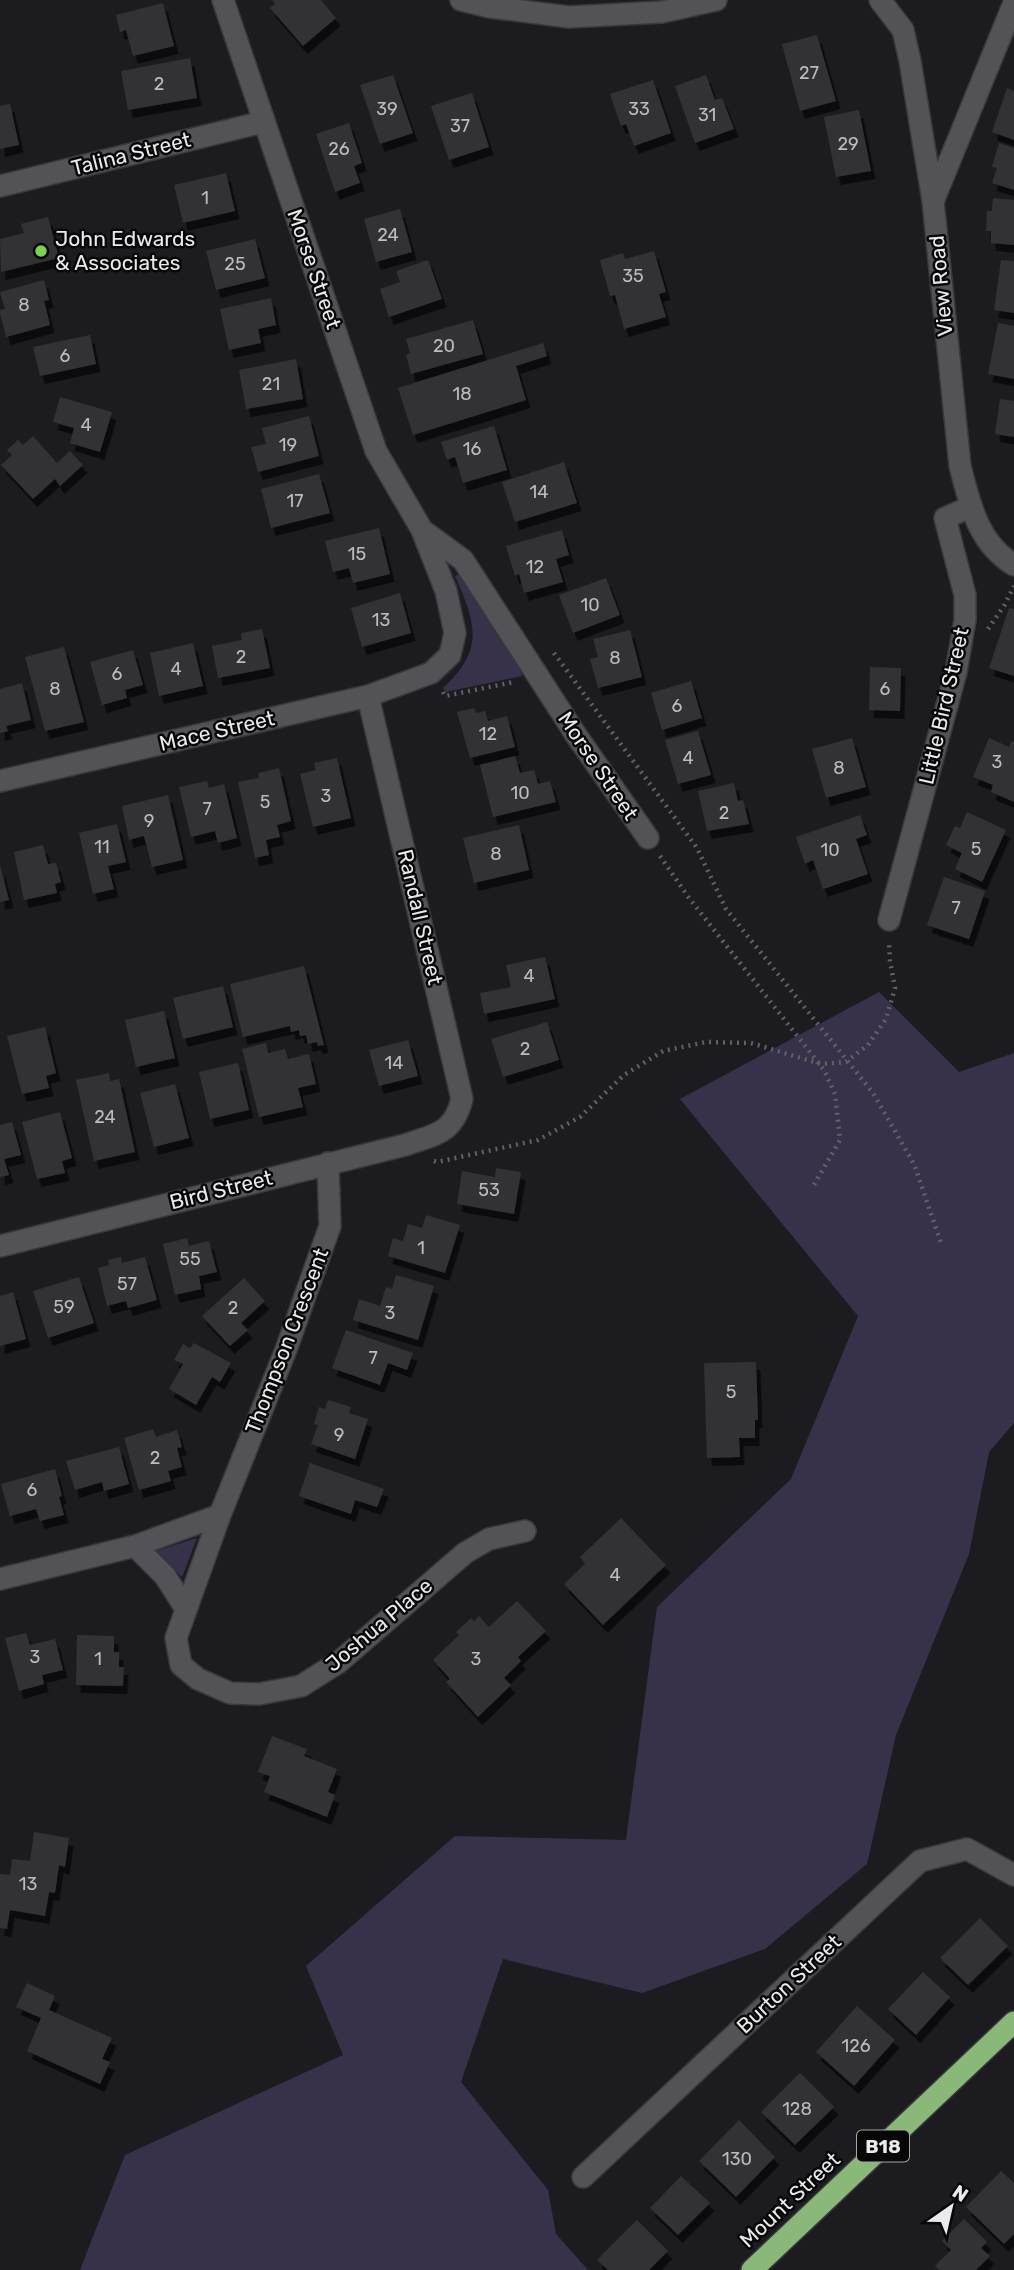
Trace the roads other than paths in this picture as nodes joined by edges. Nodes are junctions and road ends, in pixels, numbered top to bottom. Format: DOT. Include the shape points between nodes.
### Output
graph roads {
  1 [pos="223,0"];
  2 [pos="461,0"];
  3 [pos="716,0"];
  4 [pos="880,0"];
  5 [pos="1014,3"];
  6 [pos="263,122"];
  7 [pos="0,186"];
  8 [pos="933,201"];
  9 [pos="970,507"];
  10 [pos="422,530"];
  11 [pos="1014,565"];
  12 [pos="431,673"];
  13 [pos="368,696"];
  14 [pos="0,781"];
  15 [pos="648,838"];
  16 [pos="889,920"];
  17 [pos="441,1132"];
  18 [pos="328,1163"];
  19 [pos="0,1246"];
  20 [pos="220,1515"];
  21 [pos="525,1531"];
  22 [pos="135,1546"];
  23 [pos="0,1579"];
  24 [pos="186,1609"];
  25 [pos="1014,1875"];
  26 [pos="1014,2022"];
  27 [pos="583,2177"];
  28 [pos="752,2270"];
  1 -- 6 [label="street, Morse Street"];
  2 -- 3 [label="street" via="569,17 662,12"];
  4 -- 8 [label="street, View Road" via="903,30"];
  5 -- 8 [label="street"];
  6 -- 7 [label="street, Talina Street"];
  6 -- 10 [label="street, Morse Street" via="376,451"];
  8 -- 9 [label="street, View Road" via="960,466"];
  9 -- 11 [label="street, View Road" via="983,537"];
  9 -- 16 [label="street, Little Bird Street" via="944,518 965,595 965,620 956,672"];
  10 -- 12 [label="street, Morse Street" via="446,591 455,633 450,655"];
  10 -- 15 [label="street, Morse Street" via="463,560"];
  12 -- 13 [label="street, Mace Street"];
  13 -- 14 [label="street, Mace Street"];
  13 -- 17 [label="street, Randall Street" via="462,1099 457,1118"];
  17 -- 18 [label="street, Bird Street"];
  18 -- 19 [label="street, Bird Street"];
  18 -- 20 [label="street, Thompson Crescent" via="330,1226"];
  20 -- 22 [label="street"];
  20 -- 24 [label="street, Joshua Place"];
  21 -- 24 [label="street, Joshua Place" via="489,1539 466,1553 340,1662 301,1686 259,1694 230,1693 198,1679 181,1665 176,1638"];
  22 -- 23 [label="street"];
  22 -- 24 [label="street" via="165,1576"];
  25 -- 27 [label="street, Burton Street" via="967,1849 920,1861"];
  26 -- 28 [label="highway, Mount Street / B18"];
}
